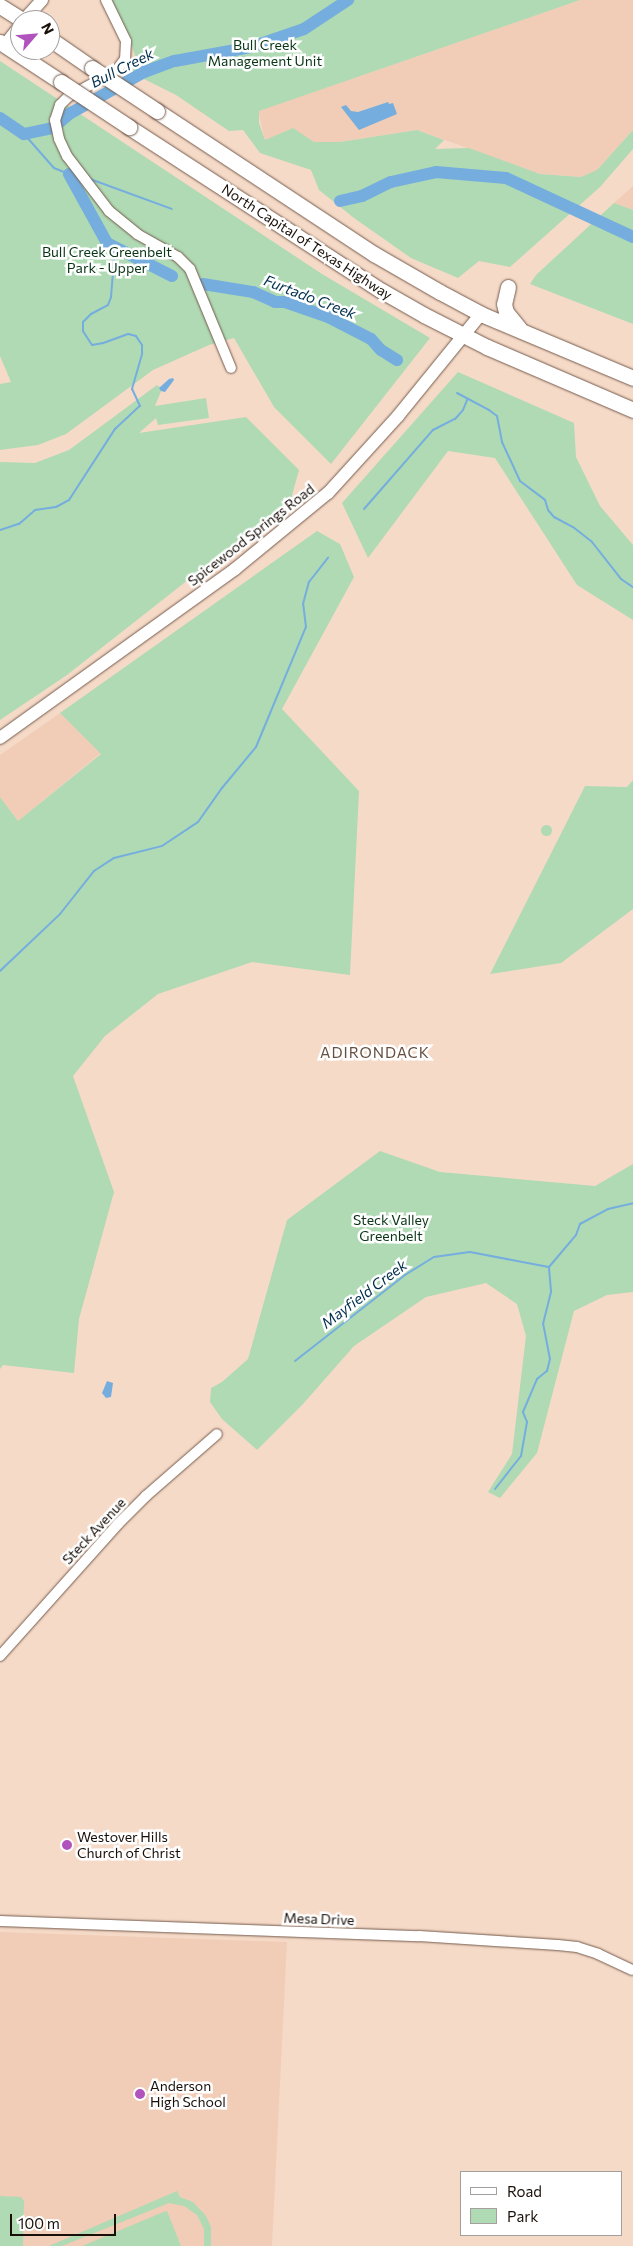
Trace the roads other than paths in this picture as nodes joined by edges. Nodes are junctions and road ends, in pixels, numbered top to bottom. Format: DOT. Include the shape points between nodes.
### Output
graph roads {
  1 [pos="42,0"];
  2 [pos="106,0"];
  3 [pos="32,10"];
  4 [pos="3,43"];
  5 [pos="60,46"];
  6 [pos="508,287"];
  7 [pos="482,314"];
  8 [pos="522,331"];
  9 [pos="465,337"];
  10 [pos="231,368"];
  11 [pos="633,378"];
  12 [pos="633,410"];
  13 [pos="0,738"];
  14 [pos="217,1434"];
  15 [pos="0,1656"];
  16 [pos="0,1921"];
  17 [pos="633,1970"];
  1 -- 3 [label="main road"];
  2 -- 10 [label="street" via="126,40 125,59 116,71 68,97 57,110 55,120 59,139 67,156 109,212 137,234 178,257 190,269"];
  4 -- 9 [label="highway, North Capital of Texas Highway, bridge" via="382,291"];
  5 -- 7 [label="highway, North Capital of Texas Highway, bridge" via="374,254"];
  6 -- 8 [label="highway" via="504,297 506,312"];
  7 -- 8 [label="highway, North Capital of Texas Highway"];
  7 -- 9 [label="main road, Spicewood Springs Road"];
  8 -- 11 [label="highway, North Capital of Texas Highway"];
  9 -- 12 [label="highway, North Capital of Texas Highway"];
  9 -- 13 [label="main road, Spicewood Springs Road" via="364,456 328,493 235,569"];
  14 -- 15 [label="street, Steck Avenue" via="118,1524"];
  16 -- 17 [label="street, Mesa Drive" via="419,1936 558,1945 577,1947"];
}
